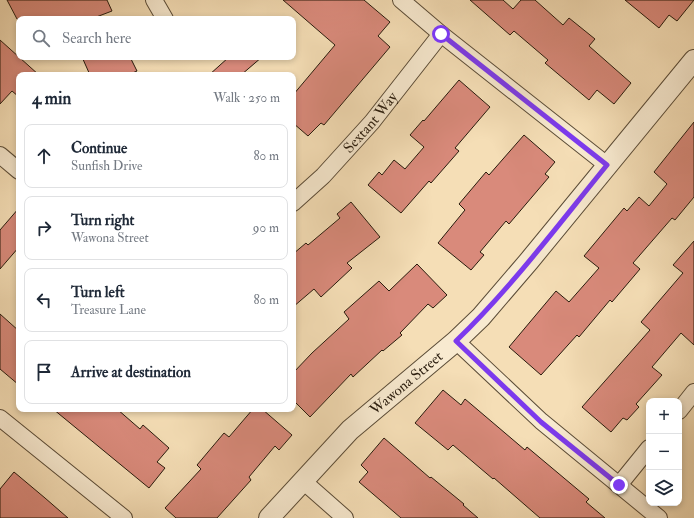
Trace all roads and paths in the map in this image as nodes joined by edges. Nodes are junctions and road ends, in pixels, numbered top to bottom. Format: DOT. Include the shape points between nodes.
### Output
graph roads {
  1 [pos="154,0"];
  2 [pos="401,0"];
  3 [pos="163,16"];
  4 [pos="441,34"];
  5 [pos="694,60"];
  6 [pos="0,155"];
  7 [pos="607,165"];
  8 [pos="16,168"];
  9 [pos="296,200"];
  10 [pos="456,341"];
  11 [pos="694,392"];
  12 [pos="682,407"];
  13 [pos="0,418"];
  14 [pos="646,452"];
  15 [pos="303,481"];
  16 [pos="619,485"];
  17 [pos="124,518"];
  18 [pos="270,518"];
  19 [pos="345,518"];
  20 [pos="659,518"];
  1 -- 3 [label="street"];
  2 -- 4 [label="street"];
  4 -- 7 [label="street"];
  4 -- 9 [label="street, Sextant Way" via="372,122 323,176"];
  5 -- 7 [label="street, Wawona Street"];
  6 -- 8 [label="street"];
  7 -- 10 [label="street, Wawona Street" via="481,317"];
  10 -- 15 [label="street, Wawona Street" via="350,430"];
  10 -- 16 [label="street" via="541,422"];
  11 -- 12 [label="street"];
  13 -- 17 [label="street"];
  14 -- 16 [label="street"];
  15 -- 18 [label="street, Wawona Street"];
  15 -- 19 [label="street"];
  16 -- 20 [label="street"];
}
